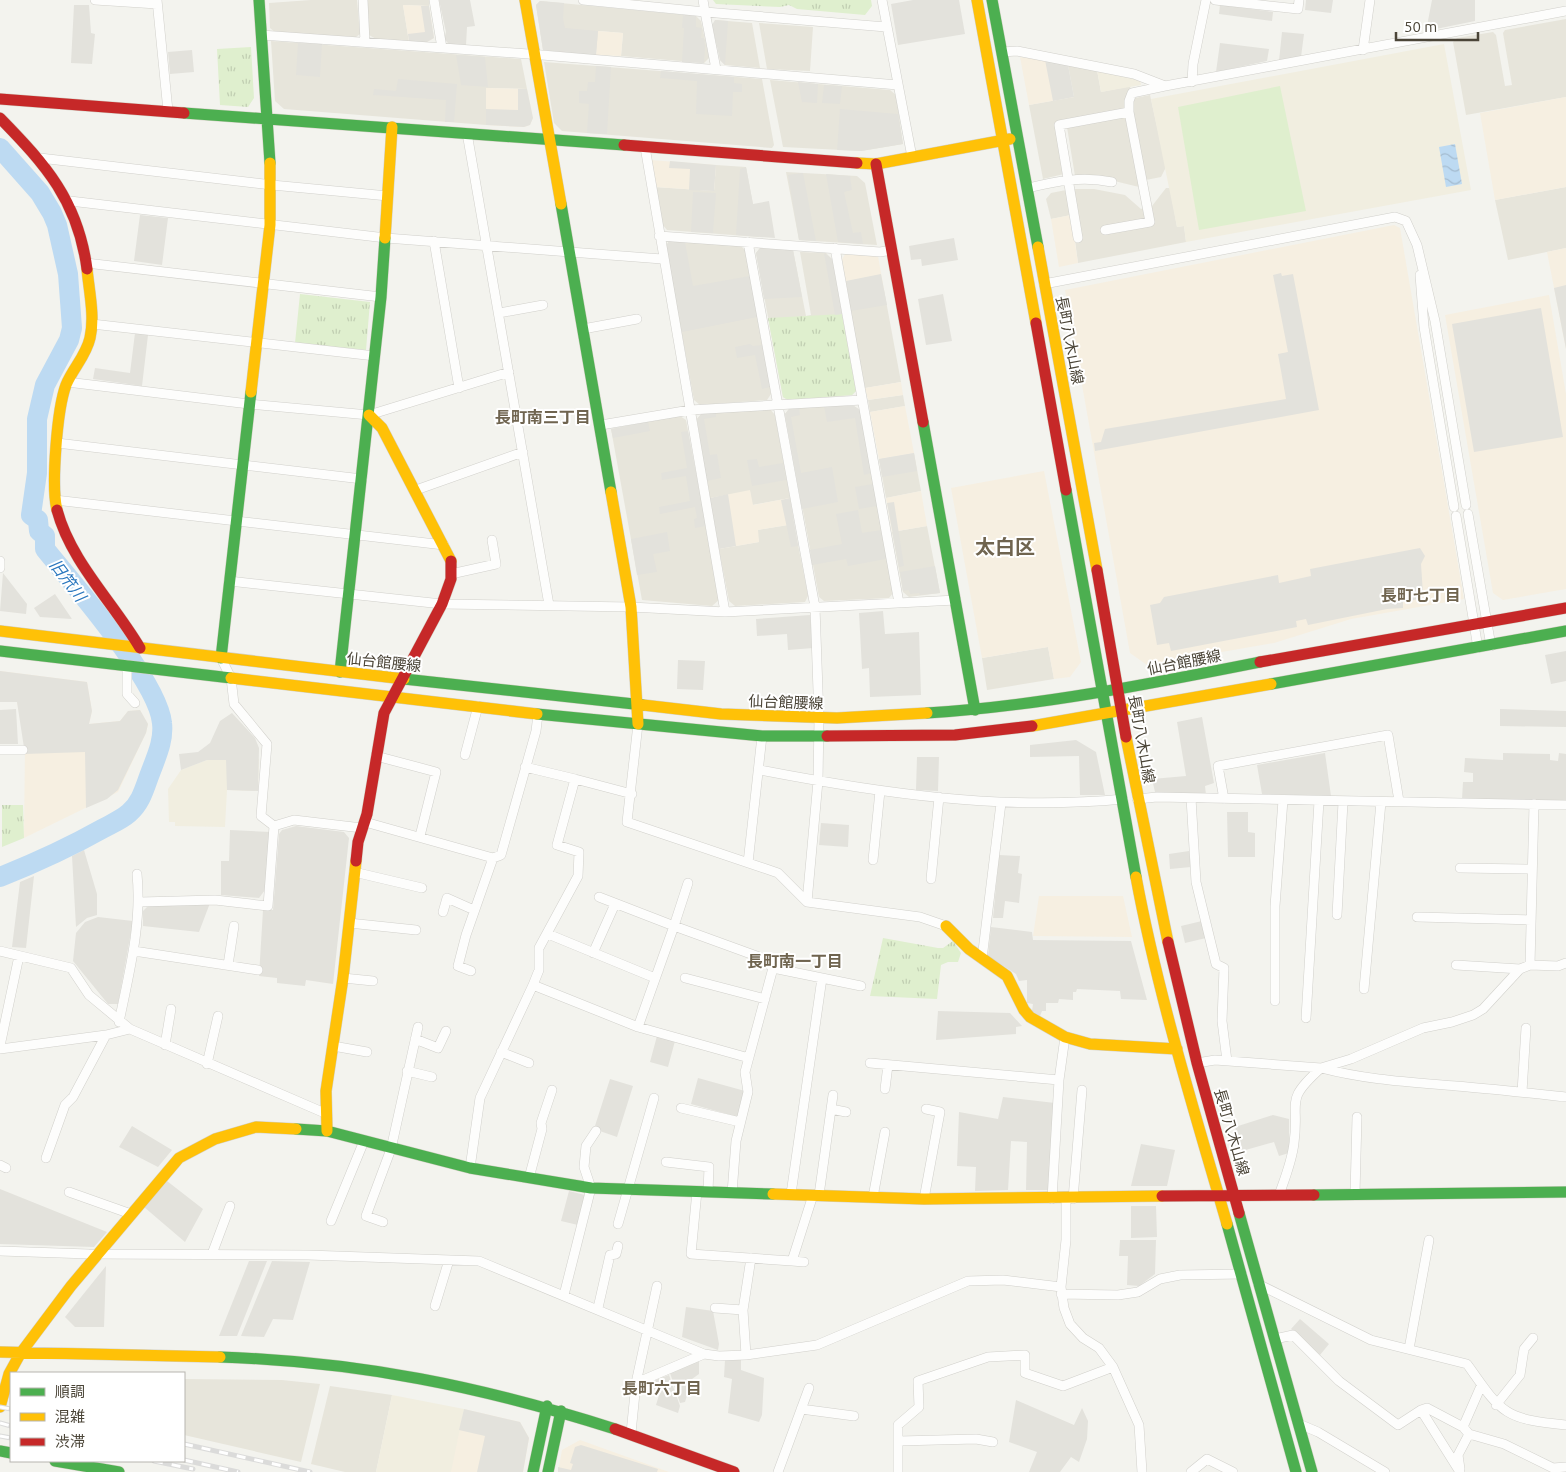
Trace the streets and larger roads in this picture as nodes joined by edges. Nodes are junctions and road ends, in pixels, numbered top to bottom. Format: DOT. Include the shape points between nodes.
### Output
graph roads {
  1 [pos="96,0"];
  2 [pos="262,0"];
  3 [pos="363,0"];
  4 [pos="434,0"];
  5 [pos="525,0"];
  6 [pos="583,0"];
  7 [pos="703,0"];
  8 [pos="882,0"];
  9 [pos="977,0"];
  10 [pos="992,0"];
  11 [pos="1206,0"];
  12 [pos="1214,0"];
  13 [pos="1299,0"];
  14 [pos="1370,0"];
  15 [pos="612,1"];
  16 [pos="157,2"];
  17 [pos="1566,11"];
  18 [pos="705,12"];
  19 [pos="886,27"];
  20 [pos="261,35"];
  21 [pos="365,42"];
  22 [pos="442,48"];
  23 [pos="1363,50"];
  24 [pos="1002,52"];
  25 [pos="534,54"];
  26 [pos="716,70"];
  27 [pos="1192,82"];
  28 [pos="898,85"];
  29 [pos="1165,86"];
  30 [pos="0,99"];
  31 [pos="168,111"];
  32 [pos="1129,112"];
  33 [pos="266,117"];
  34 [pos="0,118"];
  35 [pos="392,127"];
  36 [pos="467,133"];
  37 [pos="1018,138"];
  38 [pos="550,139"];
  39 [pos="1002,141"];
  40 [pos="645,146"];
  41 [pos="912,157"];
  42 [pos="40,158"];
  43 [pos="876,164"];
  44 [pos="1068,178"];
  45 [pos="1112,182"];
  46 [pos="272,185"];
  47 [pos="1028,188"];
  48 [pos="388,196"];
  49 [pos="70,201"];
  50 [pos="270,225"];
  51 [pos="1105,230"];
  52 [pos="659,236"];
  53 [pos="386,238"];
  54 [pos="1078,238"];
  55 [pos="434,241"];
  56 [pos="748,242"];
  57 [pos="487,245"];
  58 [pos="1417,245"];
  59 [pos="835,248"];
  60 [pos="892,250"];
  61 [pos="568,251"];
  62 [pos="662,258"];
  63 [pos="86,262"];
  64 [pos="264,283"];
  65 [pos="1044,284"];
  66 [pos="381,297"];
  67 [pos="543,305"];
  68 [pos="499,313"];
  69 [pos="637,319"];
  70 [pos="92,324"];
  71 [pos="583,330"];
  72 [pos="257,343"];
  73 [pos="375,356"];
  74 [pos="509,372"];
  75 [pos="68,382"];
  76 [pos="459,388"];
  77 [pos="862,400"];
  78 [pos="250,404"];
  79 [pos="779,405"];
  80 [pos="690,410"];
  81 [pos="369,415"];
  82 [pos="601,425"];
  83 [pos="58,444"];
  84 [pos="523,452"];
  85 [pos="243,464"];
  86 [pos="362,479"];
  87 [pos="416,490"];
  88 [pos="55,500"];
  89 [pos="236,522"];
  90 [pos="356,536"];
  91 [pos="492,540"];
  92 [pos="444,546"];
  93 [pos="0,561"];
  94 [pos="0,568"];
  95 [pos="451,574"];
  96 [pos="229,581"];
  97 [pos="349,595"];
  98 [pos="956,600"];
  99 [pos="899,603"];
  100 [pos="442,604"];
  101 [pos="549,605"];
  102 [pos="631,606"];
  103 [pos="815,607"];
  104 [pos="1566,608"];
  105 [pos="726,612"];
  106 [pos="1487,620"];
  107 [pos="1474,623"];
  108 [pos="0,631"];
  109 [pos="1566,631"];
  110 [pos="1491,646"];
  111 [pos="137,648"];
  112 [pos="1478,648"];
  113 [pos="0,651"];
  114 [pos="221,658"];
  115 [pos="122,665"];
  116 [pos="340,672"];
  117 [pos="231,678"];
  118 [pos="404,679"];
  119 [pos="1118,690"];
  120 [pos="1101,693"];
  121 [pos="394,696"];
  122 [pos="135,703"];
  123 [pos="638,704"];
  124 [pos="478,706"];
  125 [pos="975,710"];
  126 [pos="1122,711"];
  127 [pos="538,714"];
  128 [pos="1106,714"];
  129 [pos="819,719"];
  130 [pos="638,724"];
  131 [pos="762,736"];
  132 [pos="819,737"];
  133 [pos="0,750"];
  134 [pos="23,750"];
  135 [pos="465,755"];
  136 [pos="376,756"];
  137 [pos="525,767"];
  138 [pos="760,770"];
  139 [pos="575,779"];
  140 [pos="818,781"];
  141 [pos="880,791"];
  142 [pos="632,794"];
  143 [pos="939,797"];
  144 [pos="1191,798"];
  145 [pos="1123,799"];
  146 [pos="1137,799"];
  147 [pos="1224,799"];
  148 [pos="1283,800"];
  149 [pos="1319,801"];
  150 [pos="1399,801"];
  151 [pos="1343,802"];
  152 [pos="1381,802"];
  153 [pos="1000,803"];
  154 [pos="1534,804"];
  155 [pos="1566,804"];
  156 [pos="363,825"];
  157 [pos="274,826"];
  158 [pos="420,836"];
  159 [pos="493,858"];
  160 [pos="873,860"];
  161 [pos="748,863"];
  162 [pos="1460,868"];
  163 [pos="1531,869"];
  164 [pos="354,872"];
  165 [pos="137,874"];
  166 [pos="931,879"];
  167 [pos="688,883"];
  168 [pos="422,888"];
  169 [pos="599,897"];
  170 [pos="140,902"];
  171 [pos="807,902"];
  172 [pos="615,904"];
  173 [pos="474,910"];
  174 [pos="443,912"];
  175 [pos="1337,915"];
  176 [pos="1417,917"];
  177 [pos="1531,920"];
  178 [pos="349,923"];
  179 [pos="234,926"];
  180 [pos="674,926"];
  181 [pos="946,926"];
  182 [pos="416,930"];
  183 [pos="548,934"];
  184 [pos="0,951"];
  185 [pos="134,951"];
  186 [pos="593,953"];
  187 [pos="19,956"];
  188 [pos="982,959"];
  189 [pos="1172,960"];
  190 [pos="1566,963"];
  191 [pos="228,964"];
  192 [pos="1155,964"];
  193 [pos="1456,965"];
  194 [pos="1530,965"];
  195 [pos="774,968"];
  196 [pos="1520,969"];
  197 [pos="258,970"];
  198 [pos="470,971"];
  199 [pos="342,978"];
  200 [pos="655,978"];
  201 [pos="685,978"];
  202 [pos="822,978"];
  203 [pos="373,981"];
  204 [pos="534,985"];
  205 [pos="861,986"];
  206 [pos="1364,989"];
  207 [pos="765,999"];
  208 [pos="1275,1001"];
  209 [pos="171,1008"];
  210 [pos="218,1016"];
  211 [pos="1306,1018"];
  212 [pos="3,1022"];
  213 [pos="119,1022"];
  214 [pos="418,1027"];
  215 [pos="638,1027"];
  216 [pos="1526,1028"];
  217 [pos="130,1029"];
  218 [pos="446,1031"];
  219 [pos="106,1035"];
  220 [pos="1065,1037"];
  221 [pos="415,1040"];
  222 [pos="165,1045"];
  223 [pos="333,1046"];
  224 [pos="0,1047"];
  225 [pos="1177,1049"];
  226 [pos="367,1052"];
  227 [pos="501,1052"];
  228 [pos="750,1058"];
  229 [pos="1226,1061"];
  230 [pos="529,1063"];
  231 [pos="870,1063"];
  232 [pos="207,1064"];
  233 [pos="1198,1064"];
  234 [pos="888,1065"];
  235 [pos="1320,1068"];
  236 [pos="407,1071"];
  237 [pos="432,1077"];
  238 [pos="1059,1080"];
  239 [pos="885,1089"];
  240 [pos="552,1090"];
  241 [pos="1082,1090"];
  242 [pos="1522,1092"];
  243 [pos="833,1095"];
  244 [pos="1566,1097"];
  245 [pos="654,1098"];
  246 [pos="681,1108"];
  247 [pos="926,1108"];
  248 [pos="831,1109"];
  249 [pos="846,1112"];
  250 [pos="327,1114"];
  251 [pos="1357,1117"];
  252 [pos="740,1122"];
  253 [pos="327,1130"];
  254 [pos="596,1131"];
  255 [pos="885,1132"];
  256 [pos="364,1141"];
  257 [pos="391,1148"];
  258 [pos="46,1158"];
  259 [pos="666,1162"];
  260 [pos="470,1168"];
  261 [pos="529,1178"];
  262 [pos="591,1188"];
  263 [pos="628,1189"];
  264 [pos="69,1192"];
  265 [pos="702,1192"];
  266 [pos="1566,1192"];
  267 [pos="732,1193"];
  268 [pos="790,1194"];
  269 [pos="1355,1194"];
  270 [pos="816,1195"];
  271 [pos="1220,1195"];
  272 [pos="1279,1195"];
  273 [pos="1234,1196"];
  274 [pos="874,1197"];
  275 [pos="924,1199"];
  276 [pos="1052,1199"];
  277 [pos="1070,1199"];
  278 [pos="230,1206"];
  279 [pos="131,1214"];
  280 [pos="332,1221"];
  281 [pos="383,1222"];
  282 [pos="618,1224"];
  283 [pos="1429,1240"];
  284 [pos="618,1246"];
  285 [pos="0,1251"];
  286 [pos="99,1253"];
  287 [pos="212,1254"];
  288 [pos="751,1258"];
  289 [pos="449,1260"];
  290 [pos="792,1261"];
  291 [pos="804,1262"];
  292 [pos="1242,1274"];
  293 [pos="1258,1284"];
  294 [pos="657,1286"];
  295 [pos="1061,1290"];
  296 [pos="564,1295"];
  297 [pos="435,1306"];
  298 [pos="598,1308"];
  299 [pos="715,1308"];
  300 [pos="743,1310"];
  301 [pos="649,1330"];
  302 [pos="1533,1338"];
  303 [pos="1275,1339"];
  304 [pos="1409,1349"];
  305 [pos="0,1352"];
  306 [pos="20,1354"];
  307 [pos="704,1354"];
  308 [pos="746,1355"];
  309 [pos="1113,1367"];
  310 [pos="10,1372"];
  311 [pos="10,1372"];
  312 [pos="636,1383"];
  313 [pos="1481,1386"];
  314 [pos="809,1388"];
  315 [pos="1496,1405"];
  316 [pos="547,1406"];
  317 [pos="0,1407"];
  318 [pos="801,1409"];
  319 [pos="1421,1410"];
  320 [pos="561,1411"];
  321 [pos="854,1416"];
  322 [pos="1300,1424"];
  323 [pos="1566,1425"];
  324 [pos="1463,1427"];
  325 [pos="631,1433"];
  326 [pos="1469,1434"];
  327 [pos="898,1441"];
  328 [pos="992,1442"];
  329 [pos="59,1462"];
  330 [pos="1566,1467"];
  331 [pos="86,1469"];
  332 [pos="119,1472"];
  333 [pos="533,1472"];
  334 [pos="548,1472"];
  335 [pos="734,1472"];
  336 [pos="778,1472"];
  337 [pos="898,1472"];
  338 [pos="1142,1472"];
  339 [pos="1191,1472"];
  340 [pos="1233,1472"];
  341 [pos="1296,1472"];
  342 [pos="1312,1472"];
  343 [pos="1385,1472"];
  344 [pos="1460,1472"];
  1 -- 16 [label="street"];
  2 -- 20 [label="street"];
  3 -- 21 [label="street"];
  4 -- 22 [label="street"];
  5 -- 25 [label="street"];
  6 -- 15 [label="street"];
  7 -- 18 [label="street"];
  8 -- 19 [label="street"];
  9 -- 39 [label="street"];
  10 -- 24 [label="street, 長町八木山線"];
  11 -- 27 [label="street"];
  12 -- 13 [label="street" via="1298,8"];
  14 -- 23 [label="street"];
  15 -- 18 [label="street"];
  16 -- 31 [label="street"];
  17 -- 23 [label="street"];
  18 -- 19 [label="street"];
  18 -- 26 [label="street"];
  19 -- 28 [label="street"];
  20 -- 21 [label="street"];
  20 -- 33 [label="street"];
  21 -- 22 [label="street"];
  22 -- 25 [label="street"];
  23 -- 27 [label="street"];
  24 -- 29 [label="street" via="1016,51 1134,74"];
  24 -- 37 [label="street, 長町八木山線"];
  25 -- 26 [label="street"];
  25 -- 38 [label="street"];
  26 -- 28 [label="street"];
  27 -- 29 [label="street"];
  28 -- 41 [label="street"];
  29 -- 32 [label="street" via="1132,93"];
  30 -- 31 [label="street"];
  31 -- 33 [label="street"];
  32 -- 44 [label="street" via="1059,125"];
  32 -- 51 [label="street" via="1150,222"];
  33 -- 35 [label="street"];
  33 -- 46 [label="street"];
  34 -- 42 [label="street"];
  35 -- 36 [label="street"];
  35 -- 48 [label="street"];
  36 -- 38 [label="street"];
  36 -- 57 [label="street"];
  37 -- 39 [label="street"];
  37 -- 47 [label="street, 長町八木山線"];
  38 -- 40 [label="street"];
  38 -- 61 [label="street"];
  39 -- 41 [label="street"];
  39 -- 120 [label="street"];
  40 -- 43 [label="street"];
  40 -- 52 [label="street"];
  41 -- 43 [label="street"];
  42 -- 46 [label="street"];
  42 -- 49 [label="street"];
  43 -- 60 [label="street"];
  44 -- 45 [label="street"];
  44 -- 47 [label="street"];
  44 -- 54 [label="street"];
  46 -- 48 [label="street"];
  46 -- 50 [label="street"];
  47 -- 65 [label="street, 長町八木山線"];
  48 -- 53 [label="street"];
  49 -- 50 [label="street"];
  49 -- 63 [label="street" via="78,220"];
  50 -- 53 [label="street"];
  50 -- 64 [label="street"];
  52 -- 56 [label="street"];
  52 -- 62 [label="street"];
  53 -- 55 [label="street"];
  53 -- 66 [label="street"];
  55 -- 57 [label="street"];
  55 -- 76 [label="street"];
  56 -- 59 [label="street"];
  56 -- 79 [label="street"];
  57 -- 61 [label="street"];
  57 -- 68 [label="street"];
  58 -- 65 [label="street" via="1406,221 1395,216"];
  58 -- 106 [label="street" via="1435,321"];
  58 -- 107 [label="street" via="1424,327"];
  59 -- 60 [label="street"];
  59 -- 77 [label="street"];
  60 -- 98 [label="street"];
  61 -- 62 [label="street"];
  61 -- 71 [label="street"];
  62 -- 80 [label="street"];
  63 -- 64 [label="street"];
  63 -- 70 [label="street"];
  64 -- 66 [label="street"];
  64 -- 72 [label="street"];
  65 -- 119 [label="street, 長町八木山線"];
  66 -- 73 [label="street"];
  67 -- 68 [label="street"];
  68 -- 74 [label="street"];
  69 -- 71 [label="street"];
  70 -- 72 [label="street"];
  70 -- 75 [label="street" via="87,347"];
  71 -- 82 [label="street"];
  72 -- 73 [label="street"];
  72 -- 78 [label="street"];
  73 -- 81 [label="street"];
  74 -- 76 [label="street"];
  74 -- 84 [label="street"];
  75 -- 78 [label="street"];
  75 -- 83 [label="street" via="58,411"];
  76 -- 81 [label="street"];
  77 -- 79 [label="street"];
  77 -- 99 [label="street"];
  78 -- 81 [label="street"];
  78 -- 85 [label="street"];
  79 -- 80 [label="street"];
  79 -- 103 [label="street"];
  80 -- 82 [label="street"];
  80 -- 105 [label="street"];
  81 -- 86 [label="street"];
  81 -- 87 [label="street" via="382,428"];
  82 -- 102 [label="street"];
  83 -- 85 [label="street"];
  83 -- 88 [label="street"];
  84 -- 87 [label="street"];
  84 -- 101 [label="street"];
  85 -- 86 [label="street"];
  85 -- 89 [label="street"];
  86 -- 90 [label="street"];
  87 -- 92 [label="street"];
  88 -- 89 [label="street"];
  88 -- 111 [label="street" via="60,522 71,546 131,630"];
  89 -- 90 [label="street"];
  89 -- 96 [label="street"];
  90 -- 92 [label="street"];
  90 -- 97 [label="street"];
  91 -- 95 [label="street" via="496,564"];
  92 -- 95 [label="street" via="451,562"];
  93 -- 94 [label="street"];
  95 -- 100 [label="street" via="450,588"];
  96 -- 97 [label="street"];
  96 -- 114 [label="street"];
  97 -- 100 [label="street"];
  97 -- 116 [label="street"];
  98 -- 99 [label="street"];
  98 -- 125 [label="street"];
  99 -- 103 [label="street"];
  100 -- 101 [label="street"];
  100 -- 118 [label="street"];
  101 -- 102 [label="street"];
  102 -- 105 [label="street"];
  102 -- 123 [label="street"];
  103 -- 105 [label="street"];
  103 -- 129 [label="street"];
  104 -- 106 [label="street, 仙台館腰線"];
  106 -- 107 [label="street, 仙台館腰線"];
  106 -- 110 [label="street"];
  107 -- 112 [label="street"];
  107 -- 119 [label="street, 仙台館腰線"];
  108 -- 111 [label="street, 仙台館腰線"];
  109 -- 110 [label="street"];
  110 -- 112 [label="street"];
  111 -- 114 [label="street, 仙台館腰線"];
  112 -- 126 [label="street"];
  113 -- 115 [label="street"];
  114 -- 116 [label="street, 仙台館腰線"];
  114 -- 117 [label="street"];
  115 -- 117 [label="street"];
  115 -- 122 [label="street" via="127,694"];
  116 -- 118 [label="street, 仙台館腰線"];
  117 -- 121 [label="street"];
  117 -- 157 [label="street" via="234,704 266,744 261,816"];
  118 -- 121 [label="street"];
  118 -- 123 [label="street, 仙台館腰線"];
  119 -- 120 [label="street, 仙台館腰線"];
  119 -- 126 [label="street, 長町八木山線"];
  120 -- 125 [label="street, 仙台館腰線"];
  120 -- 128 [label="street"];
  121 -- 124 [label="street"];
  121 -- 136 [label="street" via="384,713"];
  123 -- 129 [label="street, 仙台館腰線" via="721,714"];
  123 -- 130 [label="street"];
  124 -- 127 [label="street"];
  124 -- 135 [label="street"];
  125 -- 129 [label="street, 仙台館腰線"];
  126 -- 128 [label="street"];
  126 -- 146 [label="street, 長町八木山線"];
  127 -- 130 [label="street"];
  127 -- 137 [label="street"];
  128 -- 132 [label="street" via="955,735"];
  128 -- 145 [label="street"];
  129 -- 132 [label="street"];
  130 -- 131 [label="street"];
  130 -- 142 [label="street"];
  131 -- 132 [label="street"];
  131 -- 138 [label="street"];
  132 -- 140 [label="street"];
  133 -- 134 [label="street"];
  136 -- 156 [label="street"];
  136 -- 158 [label="street" via="436,772"];
  137 -- 139 [label="street"];
  137 -- 159 [label="street" via="501,855"];
  138 -- 140 [label="street"];
  138 -- 161 [label="street"];
  139 -- 142 [label="street"];
  139 -- 183 [label="street" via="557,845 579,852 578,876"];
  140 -- 141 [label="street"];
  140 -- 171 [label="street"];
  141 -- 143 [label="street"];
  141 -- 160 [label="street"];
  142 -- 161 [label="street" via="627,822"];
  143 -- 153 [label="street"];
  143 -- 166 [label="street"];
  144 -- 146 [label="street"];
  144 -- 147 [label="street"];
  144 -- 229 [label="street" via="1196,882 1216,964 1224,968 1222,1021"];
  145 -- 153 [label="street"];
  145 -- 192 [label="street"];
  146 -- 189 [label="street, 長町八木山線"];
  147 -- 148 [label="street"];
  147 -- 150 [label="street" via="1218,766 1388,735"];
  148 -- 149 [label="street"];
  148 -- 208 [label="street" via="1275,906"];
  149 -- 151 [label="street"];
  149 -- 211 [label="street"];
  150 -- 152 [label="street"];
  150 -- 154 [label="street"];
  151 -- 152 [label="street"];
  151 -- 175 [label="street"];
  152 -- 206 [label="street"];
  153 -- 188 [label="street"];
  154 -- 155 [label="street"];
  154 -- 163 [label="street"];
  156 -- 157 [label="street" via="294,820"];
  156 -- 158 [label="street"];
  156 -- 164 [label="street"];
  157 -- 170 [label="street" via="268,906 215,900"];
  158 -- 159 [label="street"];
  159 -- 173 [label="street"];
  161 -- 171 [label="street" via="778,873"];
  162 -- 163 [label="street"];
  163 -- 177 [label="street"];
  164 -- 168 [label="street"];
  164 -- 178 [label="street"];
  165 -- 170 [label="street"];
  167 -- 180 [label="street"];
  169 -- 172 [label="street"];
  170 -- 185 [label="street"];
  171 -- 181 [label="street" via="920,917"];
  172 -- 180 [label="street"];
  172 -- 186 [label="street"];
  173 -- 174 [label="street" via="446,898"];
  173 -- 198 [label="street" via="458,966"];
  176 -- 177 [label="street"];
  177 -- 194 [label="street"];
  178 -- 182 [label="street"];
  178 -- 199 [label="street"];
  179 -- 191 [label="street"];
  180 -- 195 [label="street" via="762,958"];
  180 -- 200 [label="street"];
  181 -- 188 [label="street"];
  183 -- 186 [label="street"];
  183 -- 204 [label="street" via="539,948 539,970"];
  184 -- 187 [label="street"];
  185 -- 191 [label="street"];
  185 -- 213 [label="street"];
  186 -- 200 [label="street"];
  187 -- 212 [label="street"];
  187 -- 213 [label="street" via="71,968 89,995"];
  188 -- 220 [label="street" via="1011,980 1018,1000 1030,1017"];
  189 -- 192 [label="street"];
  189 -- 233 [label="street, 長町八木山線"];
  190 -- 194 [label="street" via="1558,966"];
  191 -- 197 [label="street"];
  192 -- 225 [label="street"];
  193 -- 196 [label="street"];
  194 -- 196 [label="street"];
  195 -- 202 [label="street"];
  195 -- 207 [label="street"];
  196 -- 235 [label="street" via="1483,1009 1473,1015 1423,1028 1351,1060"];
  199 -- 203 [label="street"];
  199 -- 223 [label="street"];
  200 -- 215 [label="street"];
  201 -- 207 [label="street"];
  202 -- 205 [label="street"];
  202 -- 268 [label="street"];
  204 -- 215 [label="street"];
  204 -- 227 [label="street"];
  207 -- 228 [label="street"];
  209 -- 222 [label="street"];
  210 -- 232 [label="street"];
  212 -- 224 [label="street"];
  213 -- 217 [label="street"];
  214 -- 221 [label="street"];
  215 -- 228 [label="street"];
  216 -- 242 [label="street"];
  217 -- 219 [label="street"];
  217 -- 222 [label="street"];
  218 -- 221 [label="street" via="438,1048"];
  219 -- 224 [label="street"];
  219 -- 258 [label="street" via="74,1097 65,1106"];
  220 -- 225 [label="street" via="1090,1044"];
  220 -- 238 [label="street"];
  221 -- 236 [label="street"];
  222 -- 232 [label="street"];
  223 -- 226 [label="street"];
  223 -- 250 [label="street" via="326,1091"];
  225 -- 271 [label="street"];
  227 -- 230 [label="street"];
  227 -- 260 [label="street" via="480,1098"];
  228 -- 252 [label="street" via="746,1072 748,1092"];
  229 -- 233 [label="street"];
  229 -- 235 [label="street"];
  231 -- 234 [label="street"];
  232 -- 250 [label="street"];
  233 -- 273 [label="street, 長町八木山線"];
  234 -- 238 [label="street"];
  234 -- 239 [label="street"];
  235 -- 242 [label="street" via="1407,1084"];
  235 -- 272 [label="street" via="1302,1085 1295,1097 1294,1142"];
  236 -- 237 [label="street"];
  236 -- 257 [label="street"];
  238 -- 276 [label="street"];
  240 -- 261 [label="street"];
  241 -- 277 [label="street"];
  242 -- 244 [label="street"];
  243 -- 248 [label="street"];
  245 -- 263 [label="street"];
  246 -- 252 [label="street"];
  247 -- 275 [label="street" via="940,1112"];
  248 -- 249 [label="street"];
  248 -- 270 [label="street"];
  250 -- 253 [label="street"];
  251 -- 269 [label="street"];
  252 -- 267 [label="street" via="734,1150"];
  253 -- 256 [label="street"];
  253 -- 279 [label="street" via="256,1127 215,1139 179,1158"];
  254 -- 262 [label="street" via="586,1146 584,1158"];
  255 -- 274 [label="street"];
  256 -- 257 [label="street"];
  256 -- 280 [label="street"];
  257 -- 260 [label="street"];
  257 -- 281 [label="street" via="366,1216"];
  259 -- 265 [label="street" via="709,1167"];
  260 -- 261 [label="street"];
  261 -- 262 [label="street"];
  262 -- 263 [label="street"];
  262 -- 296 [label="street"];
  263 -- 265 [label="street"];
  263 -- 282 [label="street"];
  264 -- 279 [label="street"];
  265 -- 267 [label="street"];
  265 -- 288 [label="street" via="691,1254"];
  266 -- 269 [label="street"];
  267 -- 268 [label="street"];
  268 -- 270 [label="street"];
  269 -- 272 [label="street"];
  270 -- 274 [label="street"];
  270 -- 290 [label="street"];
  271 -- 273 [label="street"];
  271 -- 277 [label="street"];
  271 -- 292 [label="street"];
  272 -- 273 [label="street"];
  273 -- 293 [label="street, 長町八木山線"];
  274 -- 275 [label="street"];
  275 -- 276 [label="street"];
  276 -- 277 [label="street"];
  277 -- 295 [label="street"];
  278 -- 287 [label="street"];
  279 -- 286 [label="street"];
  283 -- 304 [label="street"];
  284 -- 298 [label="street" via="616,1254 610,1255"];
  285 -- 286 [label="street"];
  286 -- 287 [label="street"];
  286 -- 306 [label="street"];
  287 -- 289 [label="street"];
  288 -- 290 [label="street"];
  288 -- 300 [label="street"];
  289 -- 296 [label="street" via="479,1261"];
  289 -- 297 [label="street"];
  290 -- 291 [label="street"];
  292 -- 295 [label="street" via="1160,1278 1138,1292 1118,1295"];
  292 -- 341 [label="street"];
  293 -- 303 [label="street, 長町八木山線"];
  293 -- 304 [label="street" via="1371,1340"];
  294 -- 301 [label="street"];
  295 -- 308 [label="street" via="1003,1280 968,1281 817,1345"];
  295 -- 309 [label="street" via="1070,1324 1099,1348"];
  296 -- 298 [label="street"];
  298 -- 301 [label="street"];
  299 -- 300 [label="street"];
  300 -- 308 [label="street"];
  301 -- 307 [label="street"];
  301 -- 312 [label="street"];
  302 -- 315 [label="street" via="1524,1349 1520,1375"];
  303 -- 319 [label="street" via="1293,1335 1340,1381 1398,1425"];
  303 -- 322 [label="street, 長町八木山線"];
  304 -- 313 [label="street" via="1467,1364"];
  305 -- 306 [label="street"];
  306 -- 310 [label="street"];
  306 -- 316 [label="street" via="292,1360 410,1376"];
  307 -- 308 [label="street"];
  307 -- 312 [label="street"];
  309 -- 327 [label="street" via="1063,1386 1025,1374 1025,1355 988,1357 918,1381 919,1407 898,1425"];
  309 -- 338 [label="street" via="1139,1425"];
  311 -- 317 [label="street"];
  312 -- 325 [label="street"];
  313 -- 315 [label="street"];
  313 -- 324 [label="street"];
  314 -- 318 [label="street"];
  315 -- 323 [label="street" via="1518,1419"];
  316 -- 320 [label="street"];
  316 -- 333 [label="street"];
  318 -- 321 [label="street"];
  318 -- 336 [label="street"];
  319 -- 324 [label="street" via="1426,1408"];
  319 -- 344 [label="street"];
  320 -- 325 [label="street"];
  320 -- 334 [label="street"];
  322 -- 342 [label="street, 長町八木山線"];
  322 -- 343 [label="street"];
  324 -- 326 [label="street"];
  325 -- 335 [label="street"];
  326 -- 330 [label="street" via="1504,1444 1552,1468"];
  326 -- 344 [label="street" via="1458,1455"];
  327 -- 328 [label="street" via="976,1439"];
  327 -- 337 [label="street"];
  329 -- 331 [label="street"];
  331 -- 332 [label="street"];
  339 -- 340 [label="street" via="1207,1459"];
}
